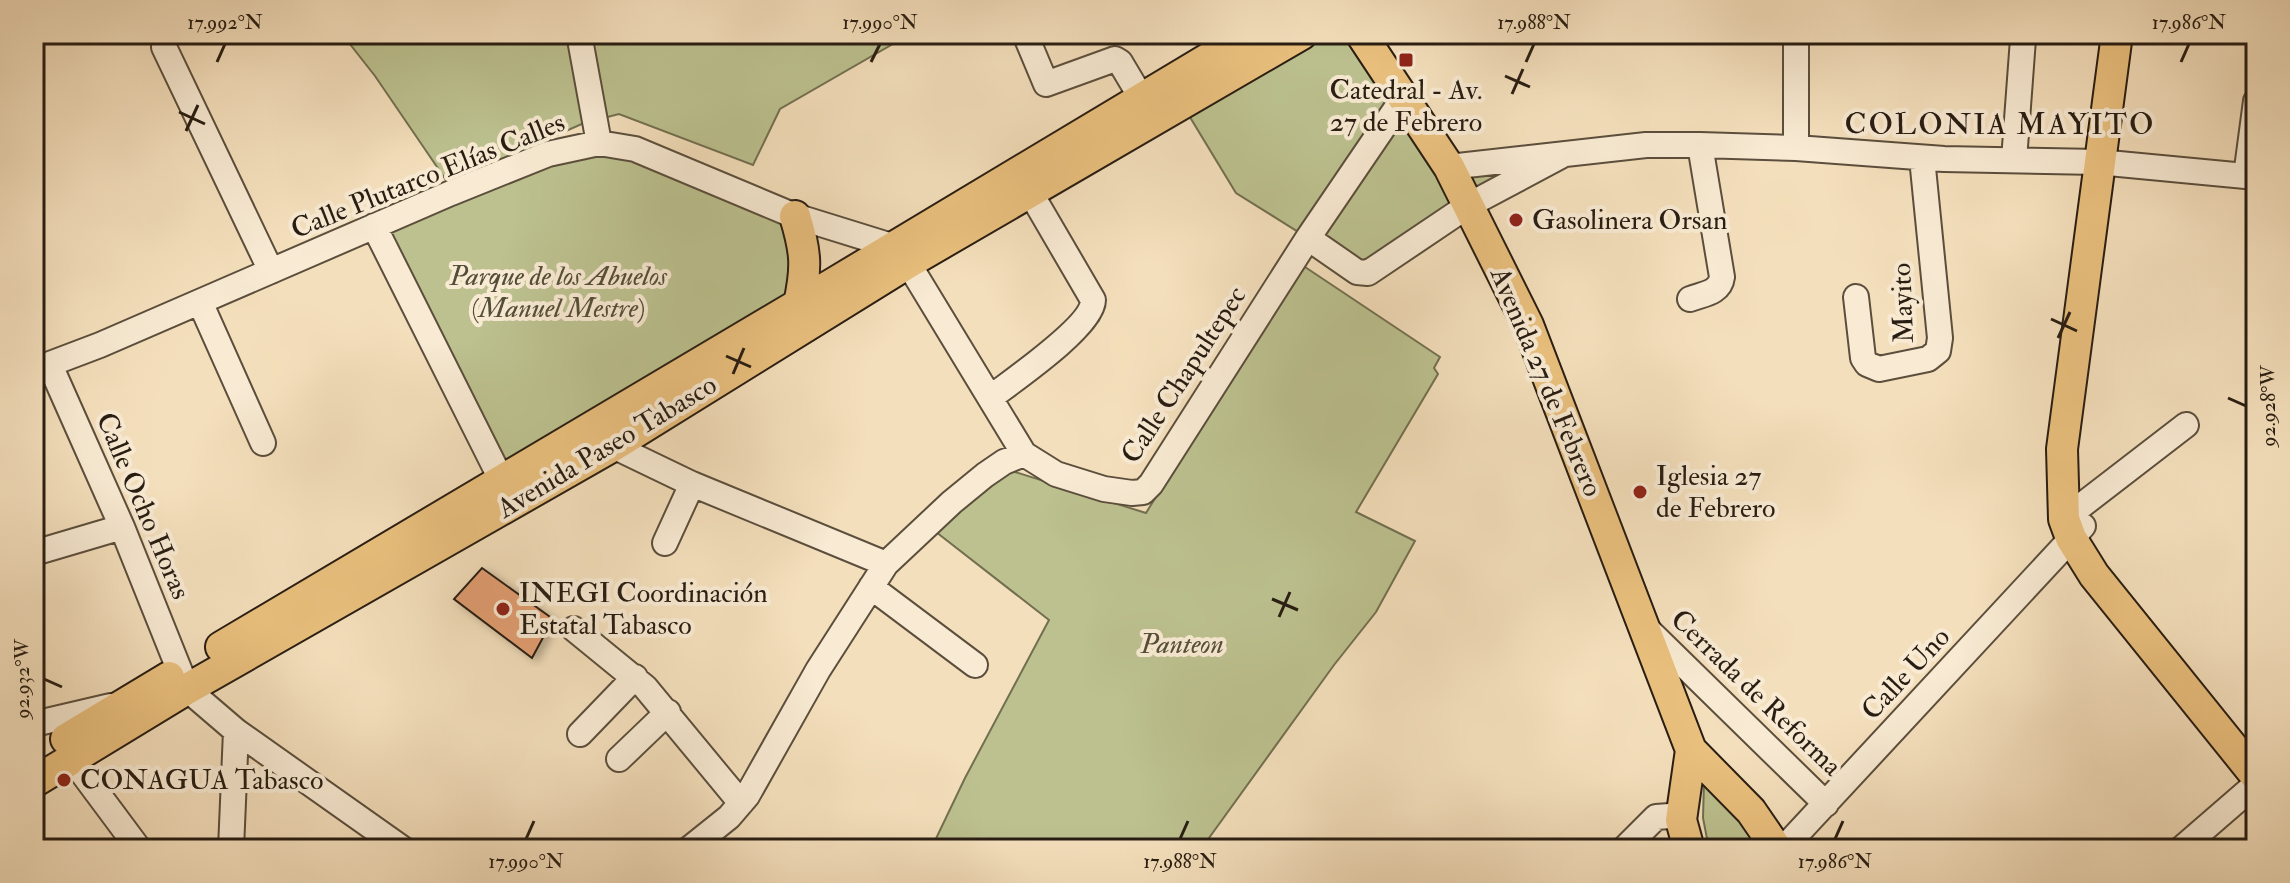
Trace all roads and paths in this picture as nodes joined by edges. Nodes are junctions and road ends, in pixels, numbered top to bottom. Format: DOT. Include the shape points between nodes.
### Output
graph roads {
  1 [pos="579,34"];
  2 [pos="1025,34"];
  3 [pos="1249,34"];
  4 [pos="1302,34"];
  5 [pos="1361,34"];
  6 [pos="1796,34"];
  7 [pos="2117,34"];
  8 [pos="2133,34"];
  9 [pos="2023,39"];
  10 [pos="164,47"];
  11 [pos="1404,97"];
  12 [pos="1142,99"];
  13 [pos="2256,101"];
  14 [pos="599,143"];
  15 [pos="1700,145"];
  16 [pos="1796,148"];
  17 [pos="1561,156"];
  18 [pos="1922,158"];
  19 [pos="2014,160"];
  20 [pos="2106,163"];
  21 [pos="1449,167"];
  22 [pos="2251,176"];
  23 [pos="1030,192"];
  24 [pos="1469,205"];
  25 [pos="795,216"];
  26 [pos="374,226"];
  27 [pos="1308,238"];
  28 [pos="902,255"];
  29 [pos="271,271"];
  30 [pos="1856,297"];
  31 [pos="1690,299"];
  32 [pos="200,302"];
  33 [pos="799,304"];
  34 [pos="42,368"];
  35 [pos="990,398"];
  36 [pos="2186,425"];
  37 [pos="263,443"];
  38 [pos="613,446"];
  39 [pos="1024,454"];
  40 [pos="501,479"];
  41 [pos="692,484"];
  42 [pos="2074,523"];
  43 [pos="122,527"];
  44 [pos="665,543"];
  45 [pos="34,553"];
  46 [pos="886,564"];
  47 [pos="871,587"];
  48 [pos="1644,625"];
  49 [pos="574,629"];
  50 [pos="975,665"];
  51 [pos="635,677"];
  52 [pos="183,680"];
  53 [pos="121,704"];
  54 [pos="668,712"];
  55 [pos="45,721"];
  56 [pos="236,731"];
  57 [pos="580,734"];
  58 [pos="1691,750"];
  59 [pos="2256,752"];
  60 [pos="51,757"];
  61 [pos="619,759"];
  62 [pos="2256,776"];
  63 [pos="34,782"];
  64 [pos="2256,784"];
  65 [pos="741,803"];
  66 [pos="1826,804"];
  67 [pos="1685,835"];
  68 [pos="378,841"];
  69 [pos="1780,848"];
  70 [pos="139,849"];
  71 [pos="231,849"];
  72 [pos="403,849"];
  73 [pos="689,849"];
  74 [pos="1624,849"];
  75 [pos="2181,849"];
  1 -- 14 [label="street"];
  2 -- 12 [label="street" via="1046,84 1115,59"];
  3 -- 12 [label="main road, Avenida Paseo Tabasco"];
  4 -- 23 [label="main road, Avenida Paseo Tabasco"];
  5 -- 11 [label="main road, Avenida 27 de Febrero"];
  6 -- 16 [label="street"];
  7 -- 20 [label="main road"];
  8 -- 20 [label="main road"];
  9 -- 19 [label="street"];
  10 -- 29 [label="street"];
  11 -- 21 [label="main road, Avenida 27 de Febrero"];
  11 -- 27 [label="street, Calle Chapultepec"];
  12 -- 28 [label="main road, Avenida Paseo Tabasco"];
  13 -- 22 [label="street"];
  14 -- 25 [label="street, Calle Plutarco Elías Calles" via="635,149"];
  14 -- 26 [label="street, Calle Plutarco Elías Calles" via="548,154"];
  15 -- 16 [label="street"];
  15 -- 17 [label="street" via="1633,146"];
  15 -- 31 [label="street" via="1722,277 1716,290"];
  16 -- 18 [label="street"];
  17 -- 21 [label="street"];
  17 -- 24 [label="street"];
  18 -- 19 [label="street"];
  18 -- 30 [label="street, Mayito" via="1938,351 1928,359 1894,366 1877,369 1867,364"];
  19 -- 20 [label="street"];
  20 -- 22 [label="street"];
  20 -- 42 [label="main road" via="2062,449"];
  21 -- 24 [label="main road, Avenida 27 de Febrero"];
  23 -- 28 [label="main road, Avenida Paseo Tabasco"];
  23 -- 35 [label="street" via="1093,307 1075,331"];
  24 -- 27 [label="street" via="1368,273 1357,272"];
  24 -- 48 [label="main road, Avenida 27 de Febrero" via="1528,325"];
  25 -- 28 [label="street, Calle Plutarco Elías Calles"];
  25 -- 33 [label="main road" via="806,272"];
  26 -- 29 [label="street, Calle Plutarco Elías Calles"];
  26 -- 40 [label="street"];
  27 -- 39 [label="street, Calle Chapultepec" via="1143,492 1075,482"];
  28 -- 33 [label="main road, Avenida Paseo Tabasco"];
  28 -- 35 [label="street, Calle Chapultepec"];
  28 -- 38 [label="main road, Avenida Paseo Tabasco"];
  29 -- 32 [label="street, Calle Plutarco Elías Calles"];
  32 -- 34 [label="street, Calle Plutarco Elías Calles"];
  32 -- 37 [label="street"];
  33 -- 40 [label="main road, Avenida Paseo Tabasco"];
  34 -- 43 [label="street, Calle Ocho Horas"];
  35 -- 39 [label="street, Calle Chapultepec"];
  36 -- 42 [label="street, Calle Uno"];
  38 -- 41 [label="street"];
  38 -- 52 [label="main road, Avenida Paseo Tabasco"];
  39 -- 46 [label="street" via="985,475"];
  40 -- 52 [label="main road, Avenida Paseo Tabasco"];
  41 -- 44 [label="street"];
  41 -- 46 [label="street"];
  42 -- 59 [label="main road"];
  42 -- 62 [label="main road" via="2111,597"];
  42 -- 66 [label="street, Calle Uno"];
  43 -- 45 [label="street"];
  43 -- 52 [label="street, Calle Ocho Horas"];
  46 -- 47 [label="street"];
  47 -- 50 [label="street"];
  47 -- 65 [label="street"];
  48 -- 58 [label="main road, Avenida 27 de Febrero"];
  48 -- 66 [label="street, Cerrada de Reforma"];
  49 -- 51 [label="street"];
  51 -- 54 [label="street"];
  51 -- 57 [label="street"];
  52 -- 53 [label="main road, Avenida Paseo Tabasco"];
  52 -- 56 [label="street, Calle Ocho Horas"];
  52 -- 60 [label="main road, Avenida Paseo Tabasco"];
  53 -- 55 [label="street"];
  53 -- 60 [label="main road, Avenida Paseo Tabasco"];
  54 -- 61 [label="street"];
  54 -- 65 [label="street"];
  55 -- 60 [label="main road"];
  56 -- 68 [label="street, Calle Ocho Horas"];
  56 -- 71 [label="street"];
  58 -- 67 [label="main road, Avenida 27 de Febrero"];
  58 -- 69 [label="main road, Avenida 27 de Febrero"];
  60 -- 63 [label="main road, Avenida Paseo Tabasco"];
  60 -- 70 [label="street"];
  64 -- 75 [label="street"];
  65 -- 73 [label="street"];
  66 -- 69 [label="street, Calle Uno"];
  67 -- 74 [label="street" via="1670,816 1656,817"];
  68 -- 72 [label="street, Calle Ocho Horas"];
}
